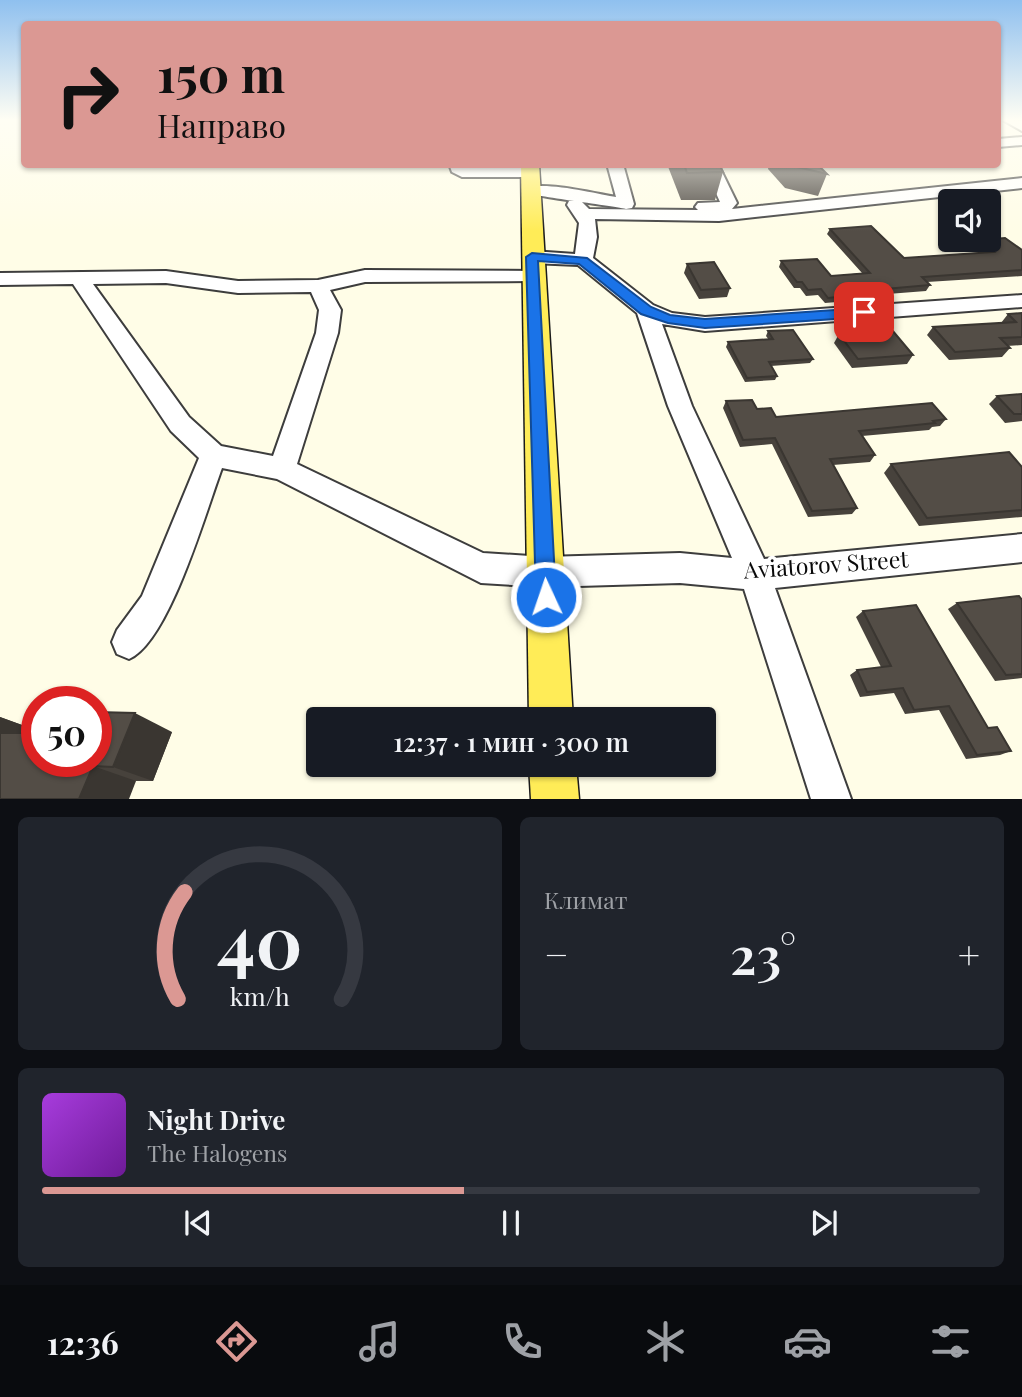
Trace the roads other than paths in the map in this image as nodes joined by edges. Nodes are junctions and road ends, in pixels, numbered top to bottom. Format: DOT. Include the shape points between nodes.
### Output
graph roads {
  1 [pos="457,168"];
  2 [pos="616,168"];
  3 [pos="712,168"];
  4 [pos="535,180"];
  5 [pos="1022,183"];
  6 [pos="626,204"];
  7 [pos="586,214"];
  8 [pos="583,260"];
  9 [pos="533,266"];
  10 [pos="0,279"];
  11 [pos="80,279"];
  12 [pos="318,286"];
  13 [pos="1022,301"];
  14 [pos="646,310"];
  15 [pos="213,455"];
  16 [pos="282,469"];
  17 [pos="1022,548"];
  18 [pos="545,572"];
  19 [pos="755,575"];
  20 [pos="129,642"];
  21 [pos="551,707"];
  22 [pos="554,777"];
  23 [pos="555,799"];
  24 [pos="831,799"];
  1 -- 4 [label="street"];
  2 -- 6 [label="street"];
  3 -- 6 [label="street" via="728,205"];
  4 -- 6 [label="street"];
  4 -- 7 [label="street"];
  4 -- 9 [label="main road"];
  5 -- 7 [label="street" via="719,216"];
  7 -- 8 [label="street" via="590,236"];
  8 -- 9 [label="street"];
  8 -- 14 [label="street"];
  9 -- 12 [label="street" via="365,276"];
  9 -- 18 [label="main road"];
  10 -- 11 [label="street"];
  11 -- 12 [label="street" via="166,277 238,287"];
  11 -- 15 [label="street" via="180,424"];
  12 -- 16 [label="street" via="330,310 327,333"];
  13 -- 14 [label="street" via="705,324 668,319"];
  14 -- 19 [label="street" via="680,406"];
  15 -- 16 [label="street, Aviatorov Street"];
  15 -- 20 [label="street" via="154,607"];
  16 -- 18 [label="street, Aviatorov Street" via="481,568"];
  17 -- 19 [label="street, Aviatorov Street"];
  18 -- 19 [label="street, Aviatorov Street" via="680,568"];
  18 -- 21 [label="main road"];
  19 -- 24 [label="street"];
  22 -- 23 [label="main road"];
}
